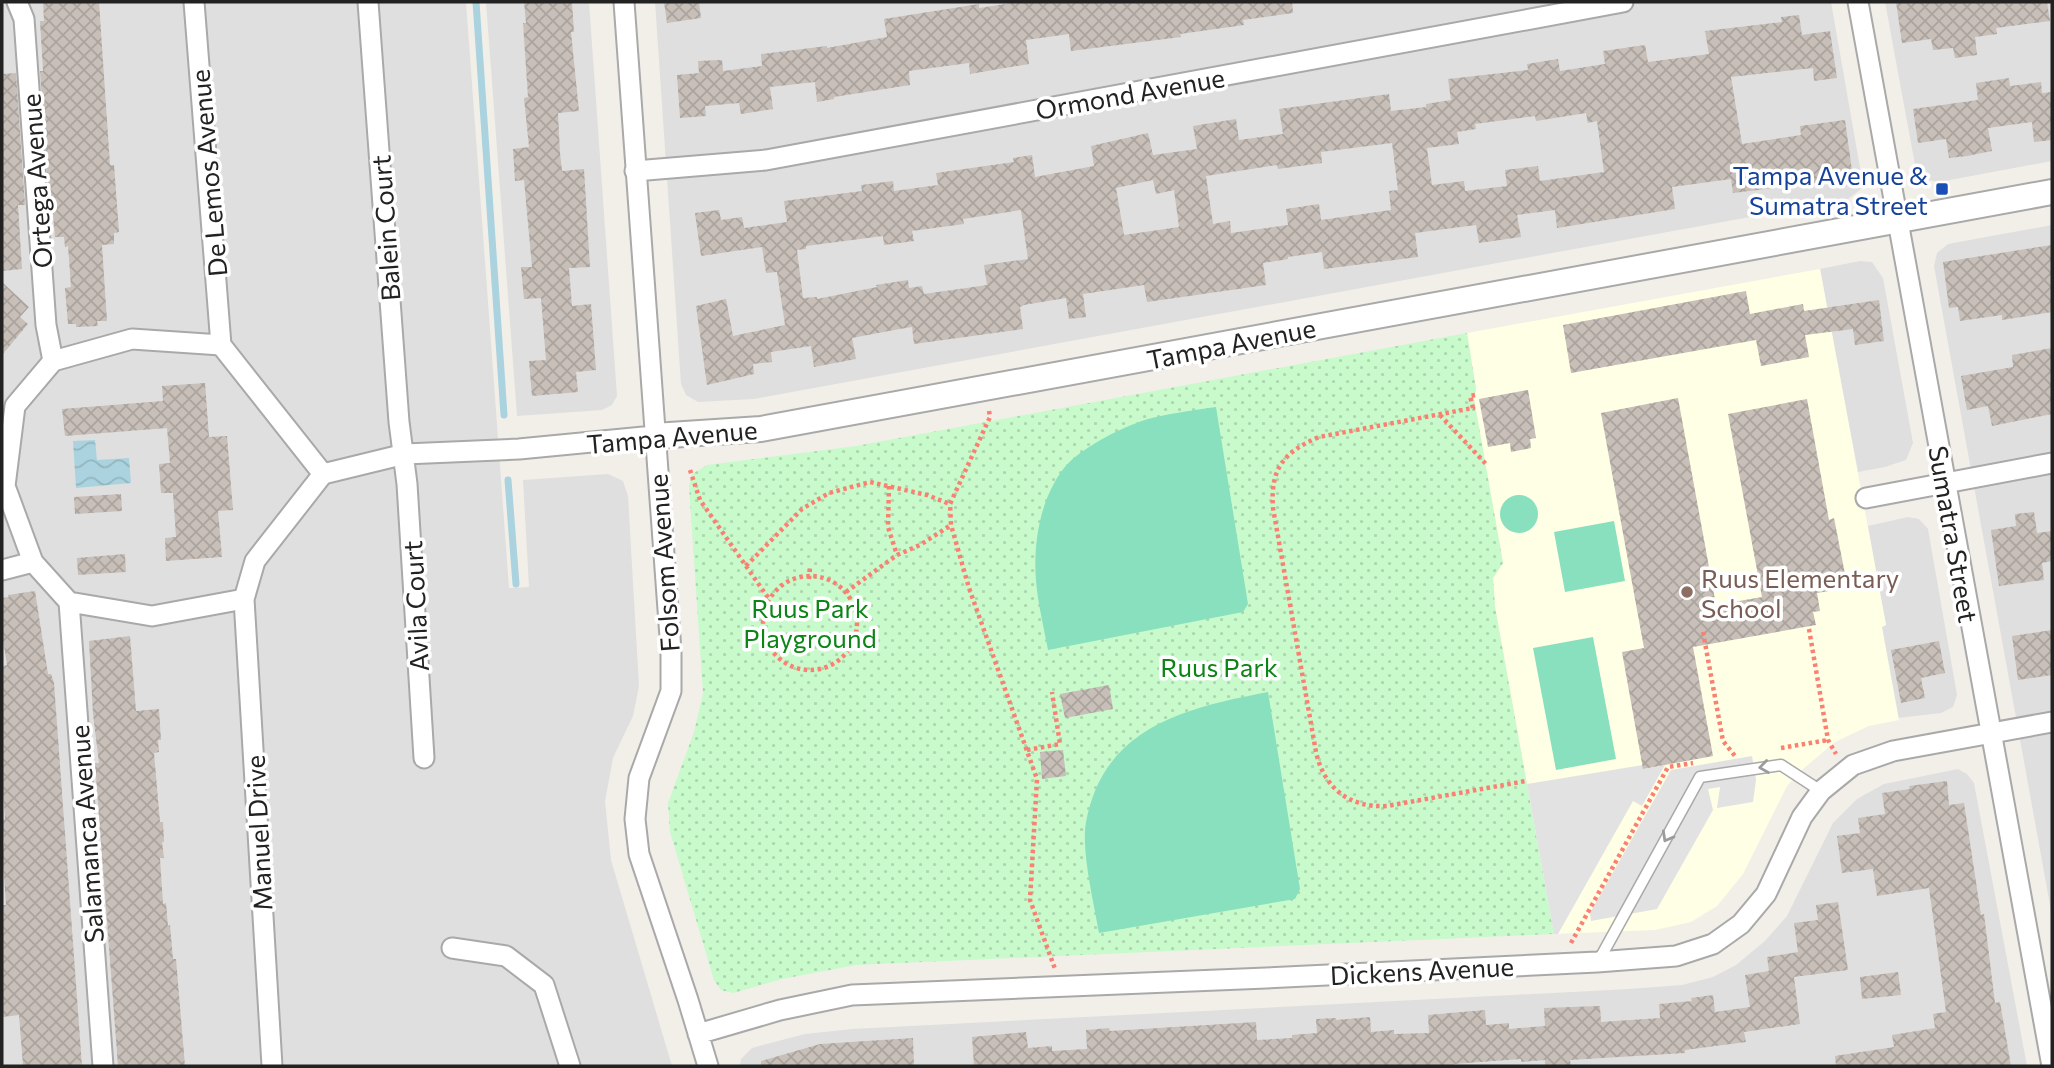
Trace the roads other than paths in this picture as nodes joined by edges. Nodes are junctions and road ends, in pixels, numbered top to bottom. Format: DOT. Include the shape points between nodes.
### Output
graph roads {
  1 [pos="17,2"];
  2 [pos="194,2"];
  3 [pos="368,2"];
  4 [pos="624,2"];
  5 [pos="1623,2"];
  6 [pos="1858,2"];
  7 [pos="635,171"];
  8 [pos="2052,192"];
  9 [pos="1897,219"];
  10 [pos="221,345"];
  11 [pos="53,361"];
  12 [pos="8,405"];
  13 [pos="654,436"];
  14 [pos="405,454"];
  15 [pos="2052,463"];
  16 [pos="323,474"];
  17 [pos="1944,483"];
  18 [pos="1866,498"];
  19 [pos="33,562"];
  20 [pos="2,570"];
  21 [pos="244,599"];
  22 [pos="69,602"];
  23 [pos="2052,722"];
  24 [pos="1991,732"];
  25 [pos="424,758"];
  26 [pos="1821,791"];
  27 [pos="452,948"];
  28 [pos="1598,962"];
  29 [pos="698,1034"];
  30 [pos="103,1066"];
  31 [pos="272,1066"];
  32 [pos="570,1066"];
  33 [pos="708,1066"];
  34 [pos="2052,1066"];
  1 -- 11 [label="street, Ortega Avenue" via="24,19 46,325"];
  2 -- 10 [label="street, De Lemos Avenue"];
  3 -- 14 [label="street, Balein Court"];
  4 -- 7 [label="street, Folsom Avenue"];
  5 -- 7 [label="street, Ormond Avenue" via="766,160"];
  6 -- 9 [label="street, Sumatra Street"];
  7 -- 13 [label="street, Folsom Avenue"];
  8 -- 9 [label="street, Tampa Avenue"];
  9 -- 13 [label="street, Tampa Avenue" via="761,429"];
  9 -- 17 [label="street, Sumatra Street"];
  10 -- 11 [label="street" via="132,339"];
  10 -- 16 [label="street"];
  11 -- 12 [label="street"];
  12 -- 19 [label="street" via="5,486"];
  13 -- 14 [label="street, Tampa Avenue"];
  13 -- 29 [label="street, Folsom Avenue" via="671,691 639,778 635,819 639,854"];
  14 -- 16 [label="street, Tampa Avenue"];
  14 -- 25 [label="street, Avila Court"];
  15 -- 17 [label="street"];
  16 -- 21 [label="street, Manuel Drive" via="255,561"];
  17 -- 18 [label="street"];
  17 -- 24 [label="street, Sumatra Street"];
  19 -- 20 [label="street"];
  19 -- 22 [label="street"];
  21 -- 22 [label="street" via="152,616"];
  21 -- 31 [label="street, Manuel Drive"];
  22 -- 30 [label="street, Salamanca Avenue"];
  23 -- 24 [label="street, Dickens Avenue"];
  24 -- 26 [label="street, Dickens Avenue" via="1894,751 1853,765"];
  24 -- 34 [label="street, Sumatra Street"];
  26 -- 28 [label="street, Dickens Avenue" via="1802,817 1766,894 1741,924 1713,944 1676,956"];
  26 -- 28 [label="lane, one-way" via="1781,765 1700,777"];
  27 -- 32 [label="street" via="506,956 544,985"];
  28 -- 29 [label="street, Dickens Avenue" via="852,995"];
  29 -- 33 [label="street, Folsom Avenue"];
}
